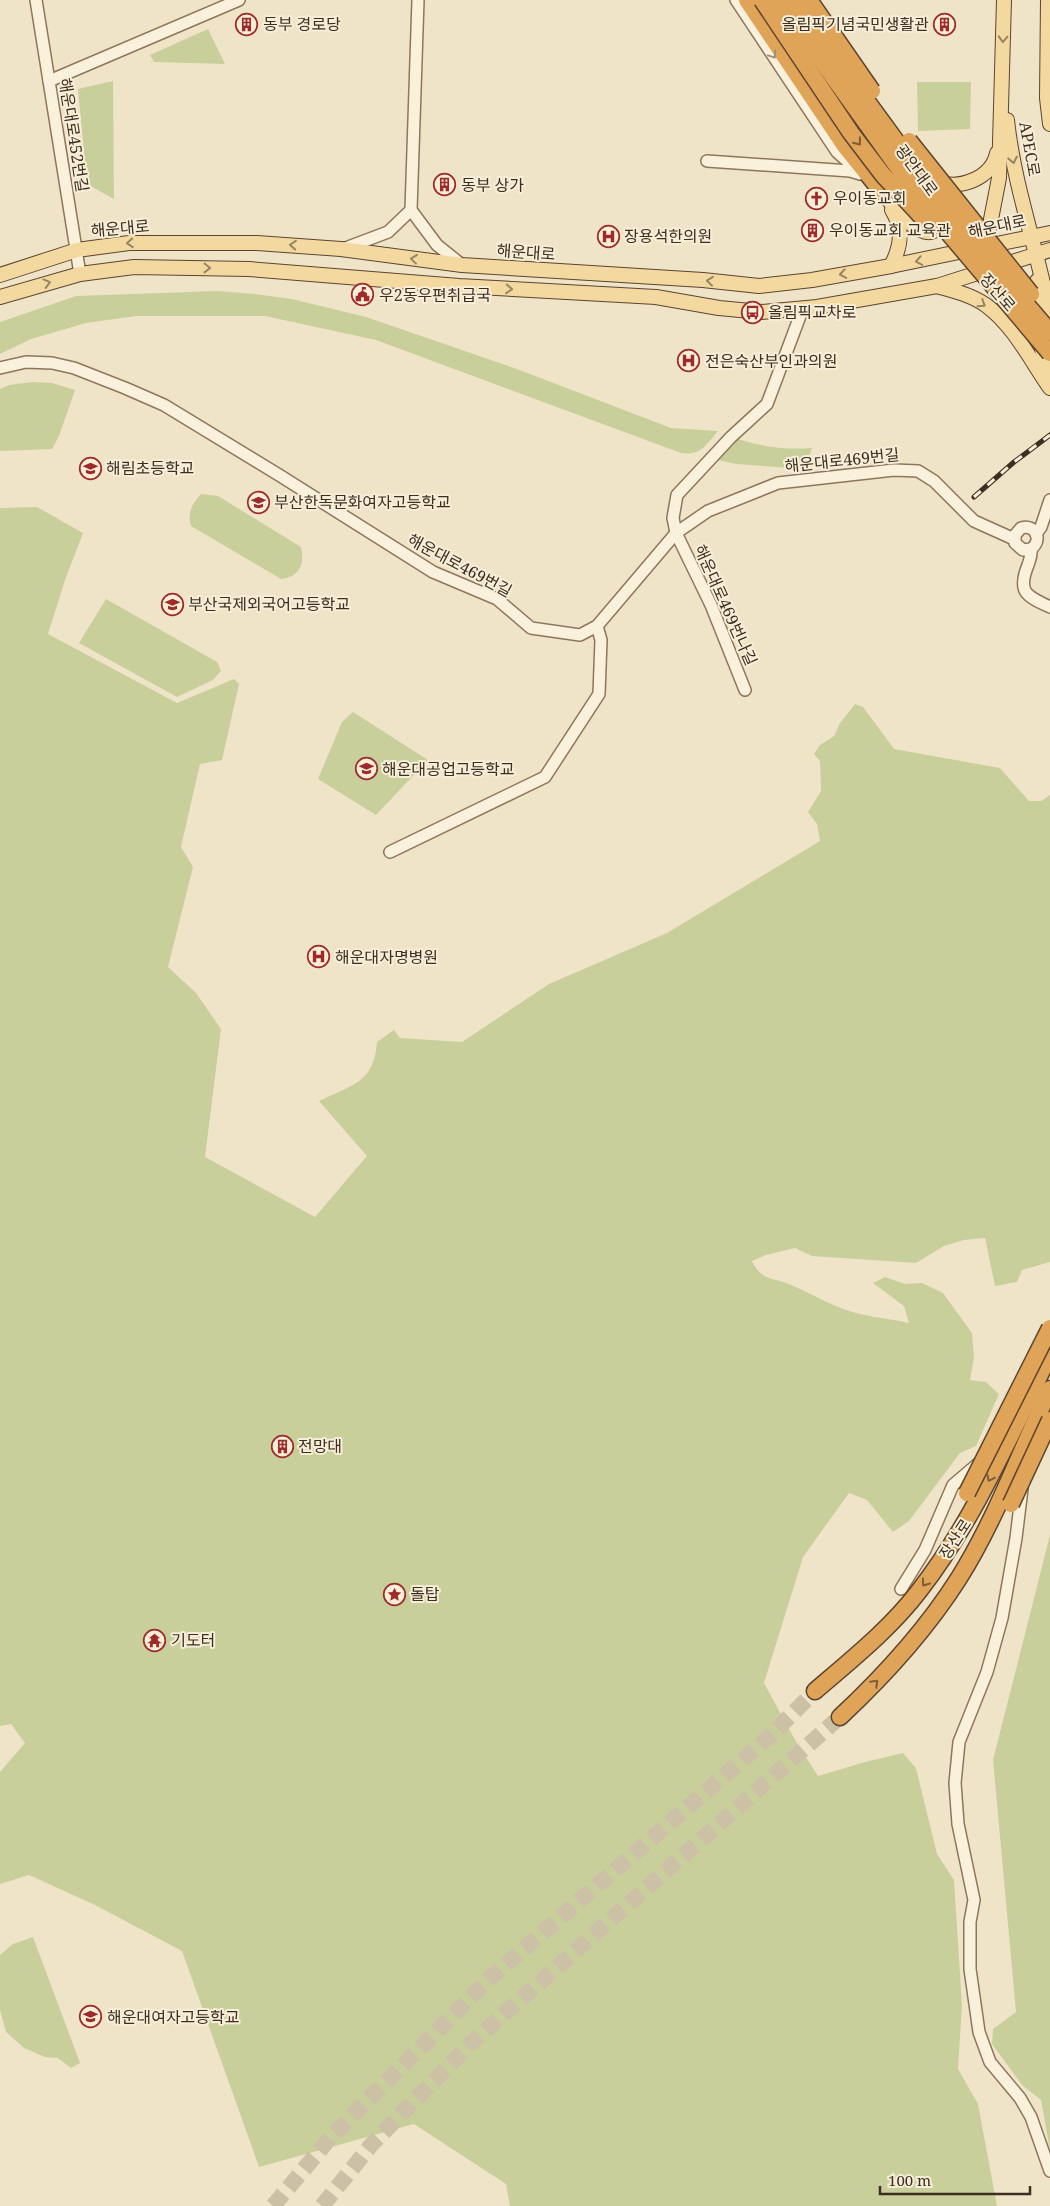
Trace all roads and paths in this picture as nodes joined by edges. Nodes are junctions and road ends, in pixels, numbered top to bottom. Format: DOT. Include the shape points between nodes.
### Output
graph roads {
  1 [pos="36,0"];
  2 [pos="239,0"];
  3 [pos="418,0"];
  4 [pos="736,0"];
  5 [pos="747,0"];
  6 [pos="762,0"];
  7 [pos="778,0"];
  8 [pos="784,0"];
  9 [pos="793,0"];
  10 [pos="802,0"];
  11 [pos="809,0"];
  12 [pos="1004,0"];
  13 [pos="1048,0"];
  14 [pos="831,68"];
  15 [pos="1002,77"];
  16 [pos="856,79"];
  17 [pos="49,81"];
  18 [pos="1050,124"];
  19 [pos="899,134"];
  20 [pos="999,140"];
  21 [pos="707,161"];
  22 [pos="862,174"];
  23 [pos="935,181"];
  24 [pos="882,192"];
  25 [pos="411,210"];
  26 [pos="946,231"];
  27 [pos="1050,233"];
  28 [pos="1031,236"];
  29 [pos="986,245"];
  30 [pos="341,249"];
  31 [pos="77,250"];
  32 [pos="1050,250"];
  33 [pos="1036,255"];
  34 [pos="462,265"];
  35 [pos="892,266"];
  36 [pos="1040,271"];
  37 [pos="80,274"];
  38 [pos="0,275"];
  39 [pos="937,286"];
  40 [pos="0,297"];
  41 [pos="803,308"];
  42 [pos="1050,316"];
  43 [pos="1050,320"];
  44 [pos="1050,332"];
  45 [pos="1050,353"];
  46 [pos="0,368"];
  47 [pos="1050,375"];
  48 [pos="1050,388"];
  49 [pos="1050,500"];
  50 [pos="1021,528"];
  51 [pos="994,530"];
  52 [pos="676,533"];
  53 [pos="1036,534"];
  54 [pos="1014,539"];
  55 [pos="1031,549"];
  56 [pos="1050,607"];
  57 [pos="597,626"];
  58 [pos="745,690"];
  59 [pos="390,852"];
  60 [pos="1050,1328"];
  61 [pos="1050,1340"];
  62 [pos="1050,1354"];
  63 [pos="1050,1389"];
  64 [pos="1050,1406"];
  65 [pos="1050,1420"];
  66 [pos="953,1543"];
  67 [pos="901,1588"];
  68 [pos="938,1610"];
  69 [pos="815,1691"];
  70 [pos="840,1717"];
  71 [pos="1050,2171"];
  1 -- 17 [label="street, 해운대로452번길"];
  2 -- 17 [label="street"];
  3 -- 25 [label="street"];
  4 -- 22 [label="street, one-way" via="838,152"];
  5 -- 24 [label="highway" via="845,146"];
  6 -- 26 [label="highway, one-way, bridge" via="840,118 883,175 926,221"];
  7 -- 26 [label="highway, 광안대로, bridge" via="888,157"];
  8 -- 14 [label="main road"];
  9 -- 44 [label="highway, 광안대로, bridge" via="950,215"];
  10 -- 16 [label="highway"];
  11 -- 43 [label="highway, bridge" via="912,146"];
  12 -- 15 [label="main road, APEC로, one-way"];
  13 -- 18 [label="main road, APEC로" via="1047,98"];
  14 -- 16 [label="main road"];
  14 -- 19 [label="main road" via="896,150 902,144"];
  15 -- 20 [label="main road, APEC로"];
  15 -- 28 [label="main road, APEC로, one-way" via="1008,135"];
  16 -- 19 [label="main road"];
  17 -- 31 [label="street, 해운대로452번길"];
  19 -- 23 [label="main road"];
  20 -- 23 [label="main road" via="992,165 979,176 959,185 948,186"];
  20 -- 29 [label="main road, APEC로" via="997,193"];
  21 -- 22 [label="street"];
  22 -- 24 [label="street"];
  23 -- 24 [label="main road" via="944,205 944,218 941,226 927,233 904,218"];
  23 -- 29 [label="main road"];
  24 -- 35 [label="main road" via="896,216 900,232 900,249"];
  25 -- 30 [label="street" via="388,232"];
  25 -- 34 [label="street" via="437,245"];
  26 -- 45 [label="highway, 장산로, bridge"];
  27 -- 28 [label="main road, 해운대로"];
  28 -- 29 [label="main road, 해운대로"];
  28 -- 33 [label="main road, APEC로"];
  29 -- 35 [label="main road, 해운대로, one-way"];
  30 -- 31 [label="main road, 해운대로, one-way" via="257,242 175,242 129,243"];
  34 -- 30 [label="main road, 해운대로, one-way"];
  31 -- 37 [label="street, 해운대로452번길"];
  31 -- 38 [label="main road, 해운대로"];
  32 -- 33 [label="main road"];
  33 -- 36 [label="main road, APEC로"];
  33 -- 39 [label="main road"];
  35 -- 34 [label="main road, 해운대로, one-way" via="758,286"];
  36 -- 42 [label="main road, APEC로"];
  36 -- 47 [label="main road" via="1036,286 1038,332"];
  40 -- 37 [label="main road, one-way"];
  37 -- 41 [label="main road, one-way" via="134,266 249,269 459,286 656,297 761,312"];
  39 -- 41 [label="main road"];
  39 -- 48 [label="main road, one-way" via="987,306 1014,336"];
  41 -- 52 [label="street" via="767,404 677,495 673,518"];
  46 -- 57 [label="street, 해운대로469번길" via="26,362 52,363 125,388 164,406 433,572 497,599 531,628 580,635"];
  49 -- 53 [label="street"];
  50 -- 51 [label="street"];
  50 -- 53 [label="street" via="1030,528"];
  50 -- 54 [label="street"];
  51 -- 52 [label="street, 해운대로469번길" via="974,521 934,481 908,469 778,483 708,511"];
  51 -- 54 [label="street, 해운대로469번길"];
  52 -- 57 [label="street, 해운대로469번길"];
  52 -- 58 [label="street, 해운대로469번나길" via="712,605"];
  53 -- 55 [label="street" via="1037,540"];
  54 -- 55 [label="street, 해운대로469번길" via="1020,549"];
  55 -- 56 [label="street" via="1023,589 1030,598"];
  57 -- 59 [label="street" via="601,640 599,694 545,777"];
  60 -- 66 [label="highway, bridge" via="967,1493"];
  61 -- 67 [label="street" via="992,1452 953,1485 925,1550"];
  62 -- 66 [label="highway, 장산로, one-way" via="977,1504"];
  63 -- 68 [label="highway, 장산로" via="989,1524"];
  64 -- 71 [label="street" via="1025,1462 1002,1618 987,1672 959,1742 955,1783 958,1824 974,1900 970,1922 970,1969 979,2032 990,2062 1020,2098 1031,2117"];
  65 -- 68 [label="highway, bridge" via="1011,1504 979,1560"];
  66 -- 69 [label="highway, 장산로, one-way" via="918,1592 871,1642"];
  70 -- 68 [label="highway, 장산로, one-way" via="893,1664"];
}
